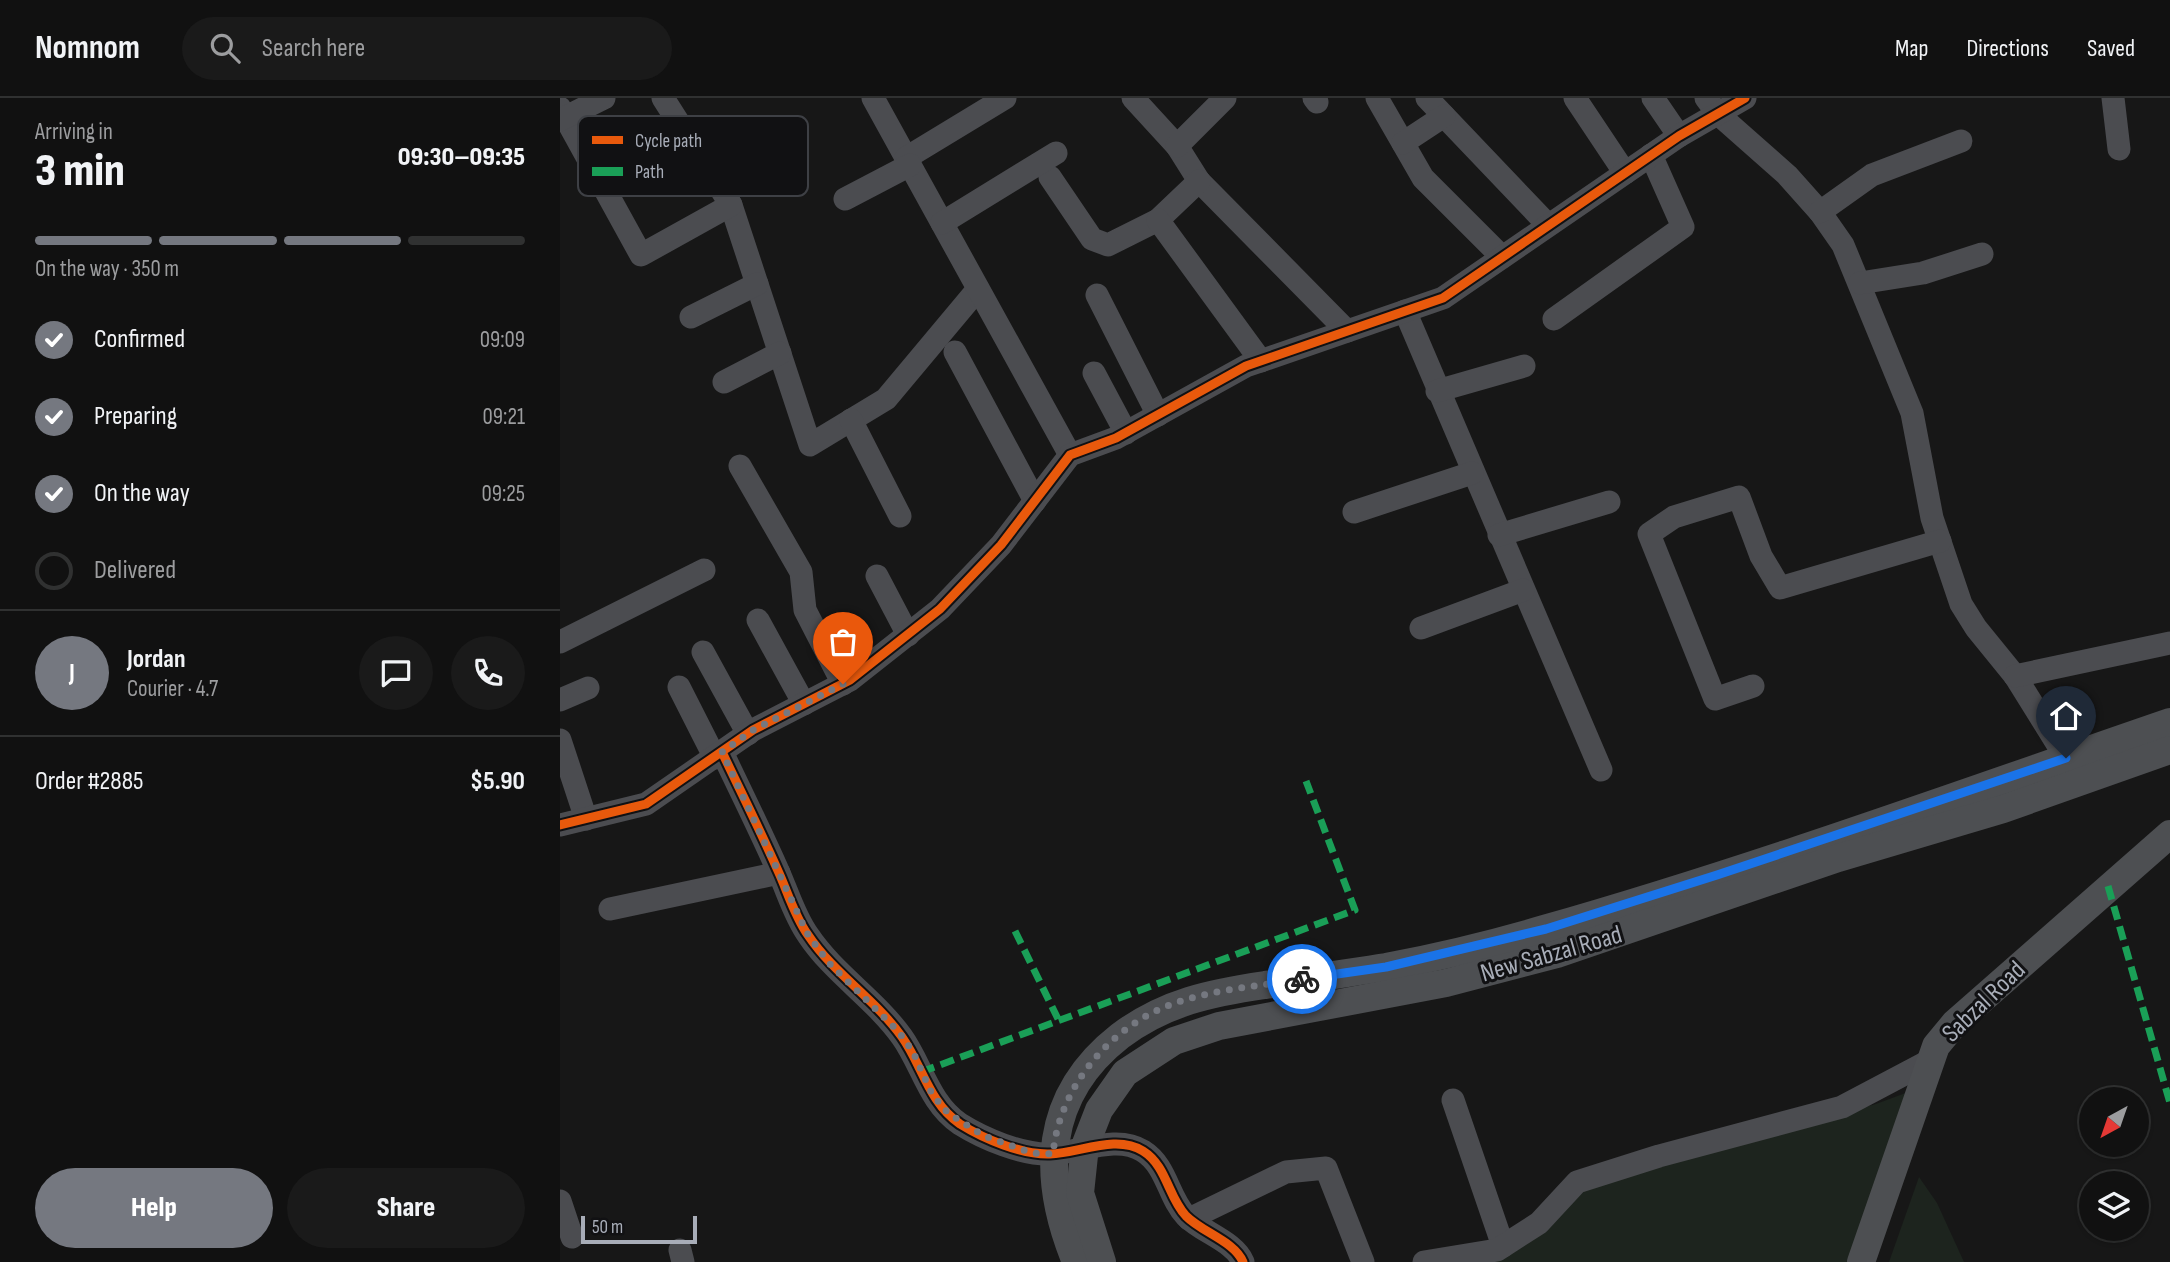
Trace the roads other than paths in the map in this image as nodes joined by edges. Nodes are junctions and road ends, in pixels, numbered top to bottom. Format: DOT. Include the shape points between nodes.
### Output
graph roads {
  1 [pos="604,98"];
  2 [pos="663,98"];
  3 [pos="1005,98"];
  4 [pos="1133,98"];
  5 [pos="1226,98"];
  6 [pos="1377,98"];
  7 [pos="1427,98"];
  8 [pos="1575,98"];
  9 [pos="1653,98"];
  10 [pos="1745,98"];
  11 [pos="2113,98"];
  12 [pos="880,101"];
  13 [pos="1712,106"];
  14 [pos="562,115"];
  15 [pos="674,116"];
  16 [pos="1444,116"];
  17 [pos="1679,136"];
  18 [pos="1961,141"];
  19 [pos="578,143"];
  20 [pos="1403,143"];
  21 [pos="1177,146"];
  22 [pos="2119,149"];
  23 [pos="1056,153"];
  24 [pos="1651,155"];
  25 [pos="908,162"];
  26 [pos="1625,173"];
  27 [pos="1050,177"];
  28 [pos="1199,181"];
  29 [pos="608,196"];
  30 [pos="725,196"];
  31 [pos="845,199"];
  32 [pos="731,205"];
  33 [pos="1820,212"];
  34 [pos="1158,219"];
  35 [pos="942,223"];
  36 [pos="1548,225"];
  37 [pos="1982,254"];
  38 [pos="1502,257"];
  39 [pos="1860,283"];
  40 [pos="757,284"];
  41 [pos="978,289"];
  42 [pos="1097,295"];
  43 [pos="1405,311"];
  44 [pos="691,317"];
  45 [pos="1554,318"];
  46 [pos="1347,331"];
  47 [pos="955,352"];
  48 [pos="780,354"];
  49 [pos="1261,361"];
  50 [pos="1524,366"];
  51 [pos="1094,373"];
  52 [pos="724,382"];
  53 [pos="1437,391"];
  54 [pos="1158,415"];
  55 [pos="851,420"];
  56 [pos="1126,433"];
  57 [pos="1070,456"];
  58 [pos="740,466"];
  59 [pos="1472,473"];
  60 [pos="1035,501"];
  61 [pos="1609,502"];
  62 [pos="1354,512"];
  63 [pos="900,516"];
  64 [pos="1499,535"];
  65 [pos="1940,541"];
  66 [pos="704,570"];
  67 [pos="877,576"];
  68 [pos="1523,590"];
  69 [pos="758,620"];
  70 [pos="1421,628"];
  71 [pos="908,635"];
  72 [pos="560,642"];
  73 [pos="2170,643"];
  74 [pos="703,652"];
  75 [pos="2015,676"];
  76 [pos="843,684"];
  77 [pos="1753,686"];
  78 [pos="679,687"];
  79 [pos="588,688"];
  80 [pos="560,700"];
  81 [pos="804,704"];
  82 [pos="2170,722"];
  83 [pos="748,734"];
  84 [pos="560,740"];
  85 [pos="2170,750"];
  86 [pos="719,755"];
  87 [pos="2066,758"];
  88 [pos="1601,770"];
  89 [pos="586,819"];
  90 [pos="560,825"];
  91 [pos="2170,834"];
  92 [pos="779,873"];
  93 [pos="610,909"];
  94 [pos="1931,1060"];
  95 [pos="1453,1100"];
  96 [pos="1085,1148"];
  97 [pos="1053,1154"];
  98 [pos="560,1201"];
  99 [pos="1189,1219"];
  100 [pos="572,1237"];
  101 [pos="1503,1246"];
  102 [pos="1241,1257"];
  103 [pos="1076,1262"];
  104 [pos="1102,1262"];
  105 [pos="1265,1262"];
  106 [pos="1363,1262"];
  107 [pos="1424,1262"];
  108 [pos="1861,1262"];
  1 -- 14 [label="street"];
  2 -- 15 [label="street"];
  3 -- 25 [label="street"];
  4 -- 21 [label="street"];
  5 -- 21 [label="street"];
  6 -- 20 [label="street"];
  7 -- 16 [label="street"];
  8 -- 26 [label="street"];
  9 -- 17 [label="street"];
  10 -- 13 [label="street"];
  11 -- 22 [label="street"];
  12 -- 25 [label="street"];
  13 -- 17 [label="street"];
  13 -- 33 [label="street"];
  14 -- 19 [label="street"];
  16 -- 20 [label="street"];
  16 -- 36 [label="street"];
  17 -- 24 [label="street"];
  18 -- 33 [label="street" via="1872,174"];
  20 -- 38 [label="street" via="1423,178"];
  21 -- 28 [label="street"];
  23 -- 35 [label="street"];
  24 -- 26 [label="street"];
  24 -- 45 [label="street" via="1683,227"];
  25 -- 31 [label="street"];
  25 -- 35 [label="street"];
  26 -- 36 [label="street"];
  27 -- 34 [label="street" via="1092,239 1108,245"];
  28 -- 34 [label="street"];
  28 -- 46 [label="street"];
  29 -- 32 [label="street" via="641,255"];
  30 -- 32 [label="street"];
  32 -- 40 [label="street"];
  33 -- 39 [label="street" via="1843,245"];
  34 -- 49 [label="street"];
  35 -- 41 [label="street"];
  36 -- 38 [label="street"];
  37 -- 39 [label="street" via="1923,273"];
  38 -- 43 [label="street" via="1443,298"];
  39 -- 65 [label="street" via="1912,413"];
  40 -- 44 [label="street"];
  40 -- 48 [label="street"];
  41 -- 55 [label="street" via="886,399"];
  41 -- 57 [label="street"];
  42 -- 54 [label="street"];
  43 -- 46 [label="street"];
  43 -- 53 [label="street"];
  46 -- 49 [label="street"];
  47 -- 60 [label="street"];
  48 -- 52 [label="street"];
  48 -- 55 [label="street" via="810,445"];
  49 -- 54 [label="street"];
  50 -- 53 [label="street"];
  51 -- 56 [label="street"];
  53 -- 59 [label="street"];
  54 -- 56 [label="street"];
  55 -- 63 [label="street"];
  56 -- 57 [label="street"];
  57 -- 60 [label="street"];
  58 -- 76 [label="street" via="800,572 805,610"];
  59 -- 62 [label="street"];
  59 -- 64 [label="street"];
  60 -- 71 [label="street" via="940,609"];
  61 -- 64 [label="street"];
  64 -- 68 [label="street"];
  65 -- 75 [label="street" via="1961,604"];
  65 -- 77 [label="street" via="1780,588 1761,556 1739,497 1674,517 1649,534 1715,699"];
  66 -- 72 [label="street"];
  67 -- 71 [label="street"];
  68 -- 70 [label="street"];
  68 -- 88 [label="street"];
  69 -- 81 [label="street"];
  71 -- 76 [label="street"];
  73 -- 75 [label="street"];
  74 -- 83 [label="street"];
  75 -- 87 [label="street"];
  76 -- 81 [label="street"];
  78 -- 86 [label="street"];
  79 -- 80 [label="street"];
  81 -- 83 [label="street"];
  82 -- 87 [label="main road, New Sabzal Road"];
  83 -- 86 [label="street"];
  84 -- 89 [label="street"];
  85 -- 96 [label="main road, New Sabzal Road" via="1557,954 1446,984 1249,1019 1189,1036 1125,1073 1100,1110"];
  86 -- 89 [label="street" via="646,804"];
  86 -- 92 [label="street"];
  87 -- 97 [label="main road, New Sabzal Road" via="1536,931 1386,967 1231,988 1173,1004 1120,1036 1085,1069 1065,1103"];
  89 -- 90 [label="street"];
  91 -- 94 [label="main road, Sabzal Road" via="1955,1023"];
  92 -- 93 [label="street"];
  92 -- 97 [label="street" via="807,933 828,962 899,1032 932,1094 948,1113 984,1136 1032,1153"];
  94 -- 101 [label="street" via="1842,1107 1577,1182 1539,1223"];
  94 -- 108 [label="main road, Sabzal Road"];
  95 -- 101 [label="street"];
  96 -- 97 [label="street"];
  96 -- 99 [label="street" via="1126,1143 1143,1151 1157,1162 1179,1209"];
  96 -- 104 [label="main road, New Sabzal Road" via="1080,1193"];
  97 -- 103 [label="main road, New Sabzal Road" via="1056,1191"];
  98 -- 100 [label="street"];
  99 -- 102 [label="street"];
  99 -- 106 [label="street" via="1286,1172 1325,1168"];
  101 -- 107 [label="street"];
  102 -- 105 [label="street"];
}
